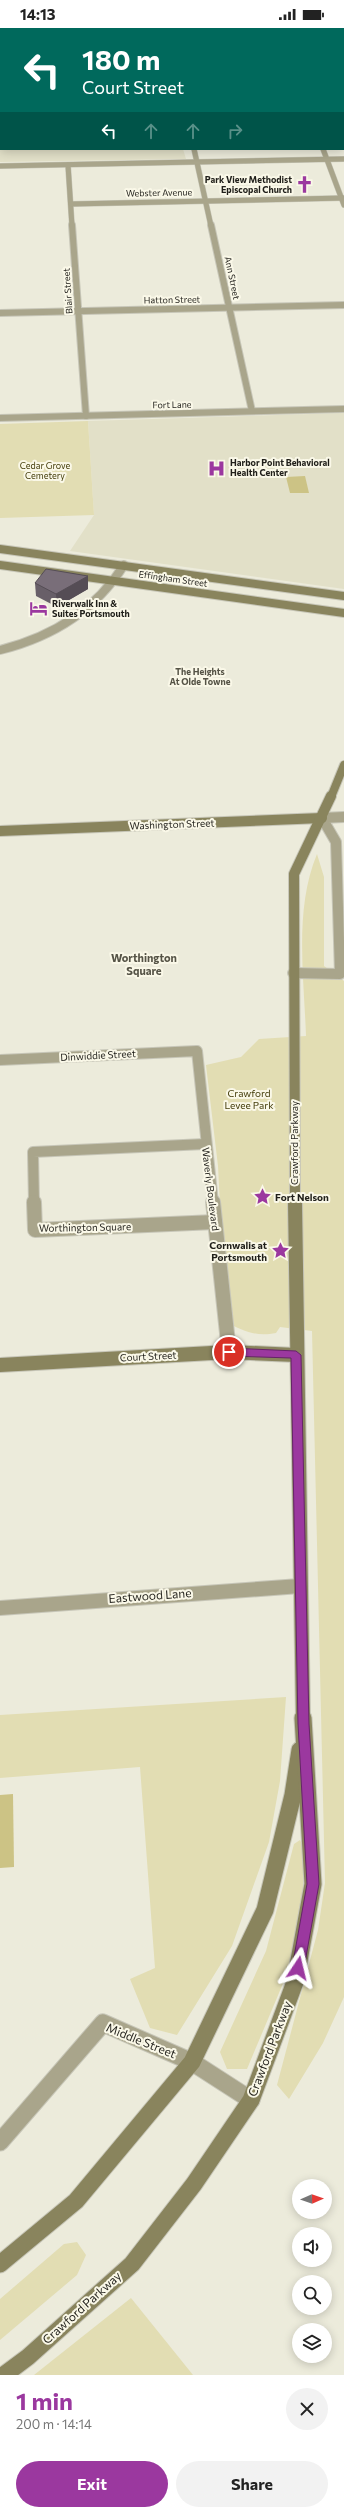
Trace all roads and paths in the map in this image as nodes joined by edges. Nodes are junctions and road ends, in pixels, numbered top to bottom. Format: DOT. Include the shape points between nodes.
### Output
graph roads {
  1 [pos="194,150"];
  2 [pos="323,150"];
  3 [pos="327,159"];
  4 [pos="344,159"];
  5 [pos="197,162"];
  6 [pos="68,165"];
  7 [pos="0,166"];
  8 [pos="343,198"];
  9 [pos="206,201"];
  10 [pos="71,204"];
  11 [pos="344,206"];
  12 [pos="344,305"];
  13 [pos="229,307"];
  14 [pos="79,311"];
  15 [pos="0,313"];
  16 [pos="344,409"];
  17 [pos="252,412"];
  18 [pos="86,416"];
  19 [pos="0,418"];
  20 [pos="0,549"];
  21 [pos="0,565"];
  22 [pos="124,565"];
  23 [pos="116,582"];
  24 [pos="344,596"];
  25 [pos="344,613"];
  26 [pos="0,650"];
  27 [pos="344,765"];
  28 [pos="344,817"];
  29 [pos="322,818"];
  30 [pos="0,831"];
  31 [pos="293,973"];
  32 [pos="197,1051"];
  33 [pos="0,1060"];
  34 [pos="205,1144"];
  35 [pos="215,1222"];
  36 [pos="229,1352"];
  37 [pos="296,1355"];
  38 [pos="0,1365"];
  39 [pos="300,1586"];
  40 [pos="0,1608"];
  41 [pos="303,1724"];
  42 [pos="192,2062"];
  43 [pos="251,2100"];
  44 [pos="0,2142"];
  45 [pos="0,2264"];
  46 [pos="4,2375"];
  1 -- 5 [label="street, Ann Street"];
  2 -- 3 [label="street"];
  3 -- 4 [label="street"];
  3 -- 5 [label="street"];
  3 -- 8 [label="street"];
  5 -- 6 [label="street"];
  5 -- 9 [label="street, Ann Street"];
  6 -- 7 [label="street"];
  6 -- 10 [label="street, Blair Street"];
  8 -- 9 [label="street, Webster Avenue"];
  8 -- 11 [label="street"];
  9 -- 10 [label="street, Webster Avenue"];
  9 -- 13 [label="street, Ann Street"];
  10 -- 14 [label="street, Blair Street"];
  12 -- 13 [label="street, Hatton Street"];
  13 -- 14 [label="street, Hatton Street"];
  13 -- 17 [label="street, Ann Street"];
  14 -- 15 [label="street, Hatton Street"];
  14 -- 18 [label="street, Blair Street"];
  16 -- 17 [label="street, Fort Lane"];
  17 -- 18 [label="street, Fort Lane"];
  18 -- 19 [label="street, Fort Lane"];
  20 -- 22 [label="main road, Effingham Street"];
  21 -- 23 [label="main road, Effingham Street"];
  22 -- 23 [label="street"];
  22 -- 24 [label="main road, Effingham Street"];
  23 -- 25 [label="main road, Effingham Street"];
  23 -- 26 [label="street" via="80,615 62,626"];
  27 -- 29 [label="main road, Crawford Parkway"];
  28 -- 29 [label="street, Washington Street"];
  29 -- 30 [label="main road, Washington Street"];
  29 -- 31 [label="main road, Crawford Parkway" via="294,874"];
  29 -- 31 [label="street" via="336,842 340,974"];
  31 -- 37 [label="main road, Crawford Parkway"];
  32 -- 33 [label="street, Dinwiddie Street"];
  32 -- 34 [label="street, Waverly Boulevard"];
  34 -- 35 [label="street, Waverly Boulevard"];
  34 -- 35 [label="street, Worthington Square" via="33,1152 35,1230"];
  35 -- 36 [label="street, Waverly Boulevard"];
  36 -- 37 [label="main road, Court Street"];
  36 -- 38 [label="main road, Court Street"];
  37 -- 39 [label="main road, Crawford Parkway"];
  39 -- 40 [label="street, Eastwood Lane"];
  39 -- 41 [label="main road, Crawford Parkway"];
  41 -- 42 [label="main road, Crawford Parkway" via="294,1795 265,1910"];
  41 -- 43 [label="main road, Crawford Parkway" via="313,1884 295,1982"];
  42 -- 43 [label="street, Middle Street"];
  42 -- 44 [label="street, Middle Street" via="103,2023"];
  42 -- 45 [label="main road, Crawford Parkway" via="76,2202"];
  43 -- 46 [label="main road, Crawford Parkway" via="194,2184 132,2264 28,2357"];
}
